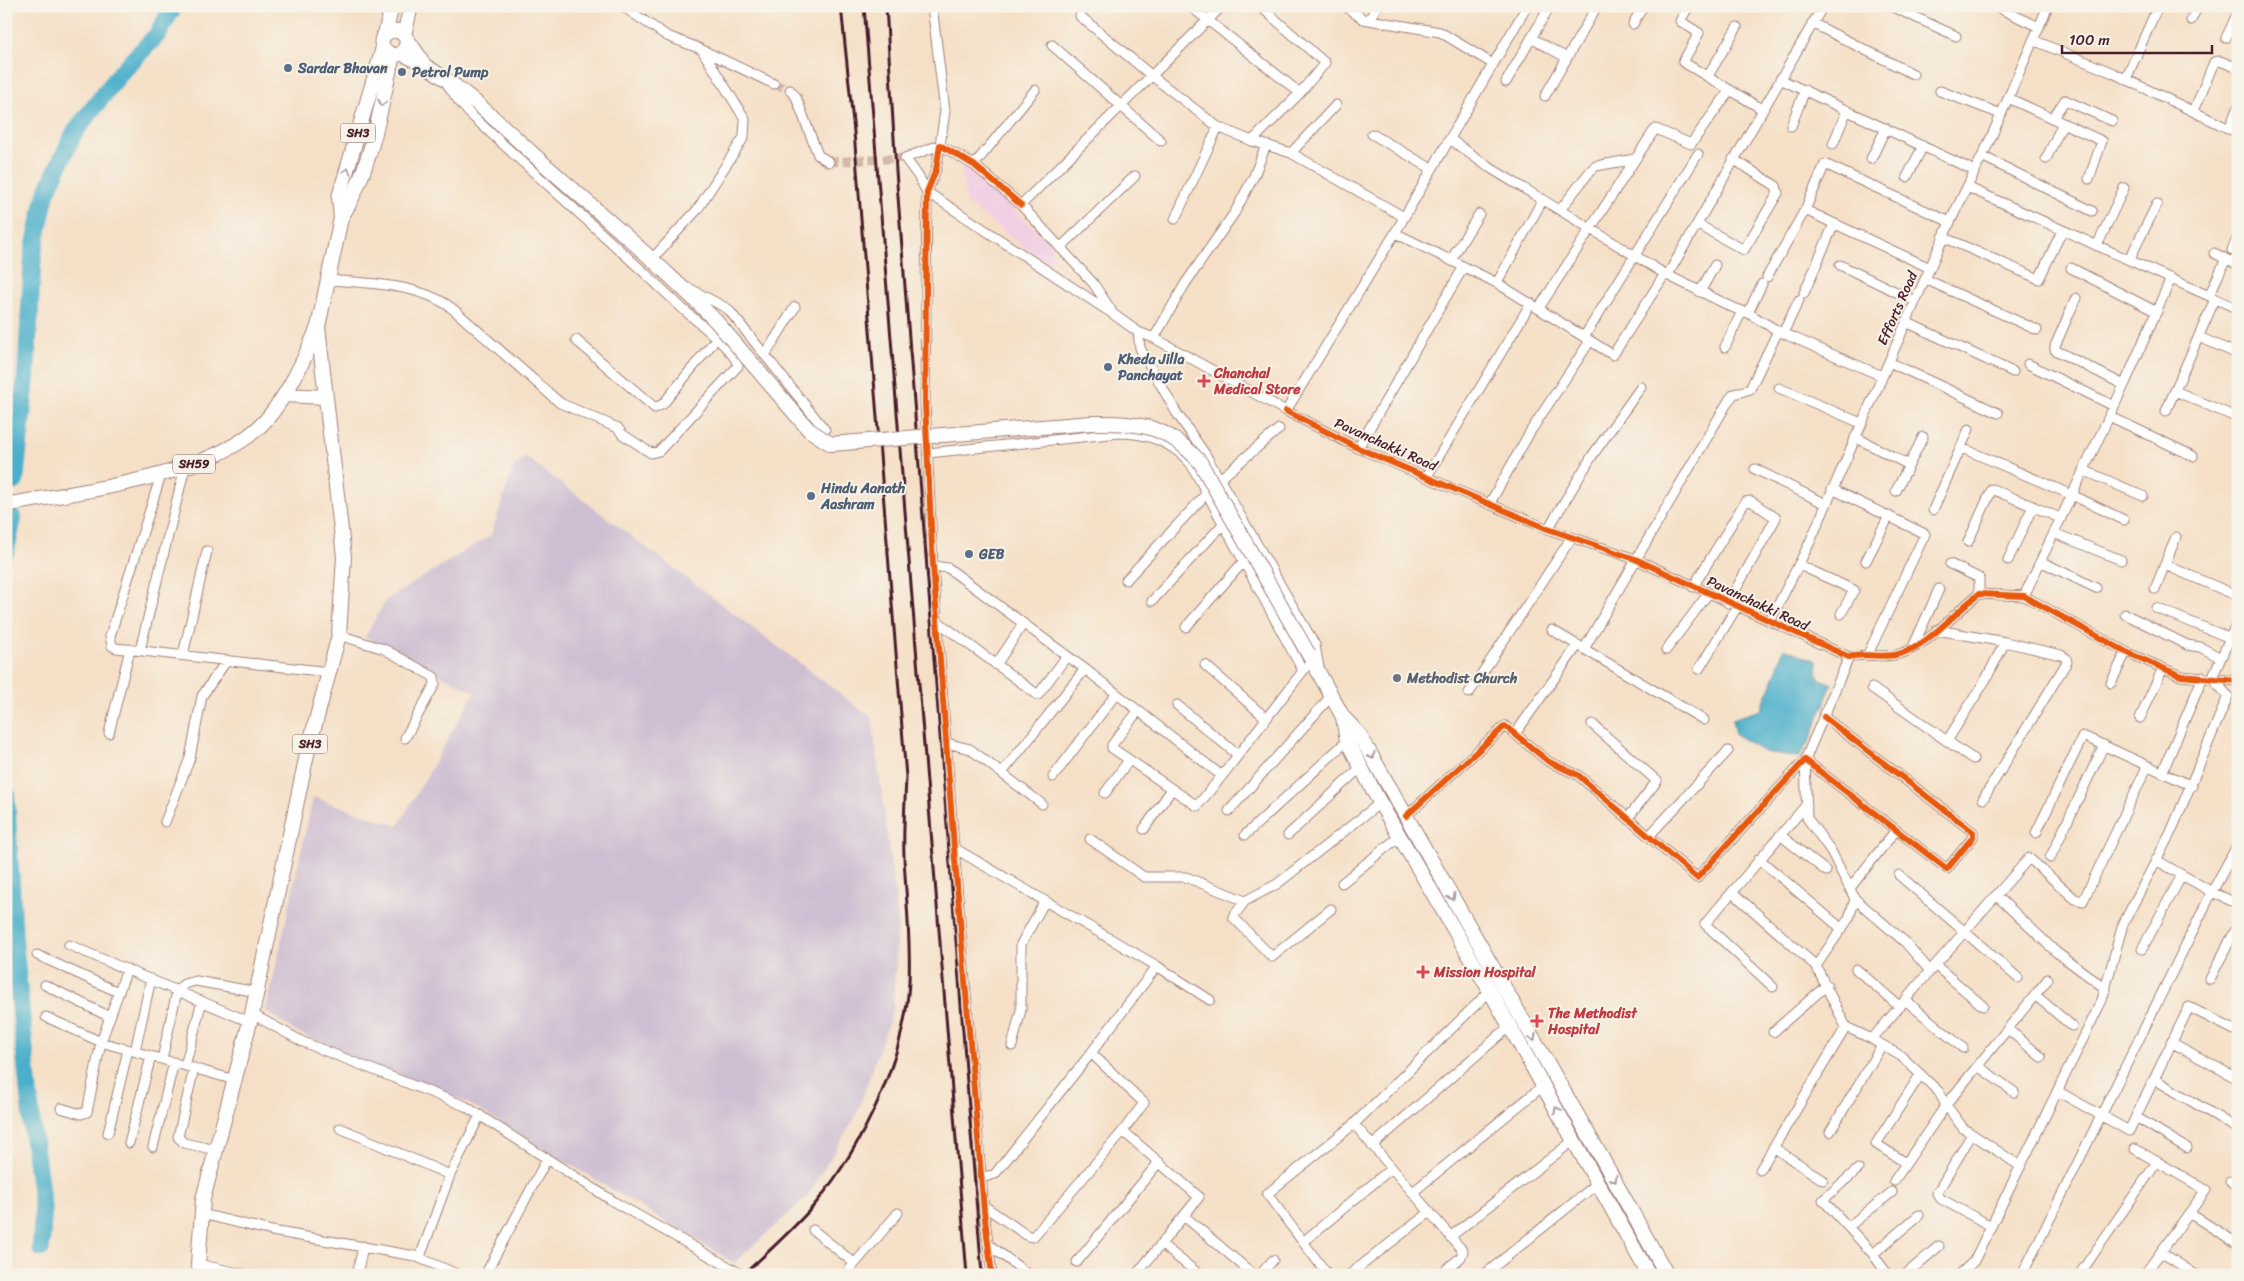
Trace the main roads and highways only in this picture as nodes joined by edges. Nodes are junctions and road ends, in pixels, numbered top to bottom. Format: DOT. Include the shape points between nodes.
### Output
graph roads {
  1 [pos="392,6"];
  2 [pos="411,6"];
  3 [pos="385,34"];
  4 [pos="398,46"];
  5 [pos="318,327"];
  6 [pos="284,395"];
  7 [pos="326,397"];
  8 [pos="6,505"];
  9 [pos="1343,717"];
  10 [pos="198,1264"];
  11 [pos="1649,1275"];
  12 [pos="1667,1275"];
  1 -- 3 [label="main road"];
  2 -- 4 [label="main road"];
  3 -- 4 [label="main road" via="381,41"];
  3 -- 4 [label="main road" via="398,30"];
  4 -- 5 [label="main road, SH3" via="363,172 341,218"];
  4 -- 9 [label="main road, bridge" via="464,92 681,285 809,430 831,444 1129,422 1151,427 1176,439 1200,462 1308,662 1320,674"];
  5 -- 6 [label="main road, SH59" via="302,365"];
  5 -- 7 [label="main road, SH3"];
  6 -- 7 [label="main road"];
  6 -- 8 [label="main road, SH59" via="265,421 242,441 185,467 161,475"];
  7 -- 10 [label="main road, SH3" via="344,557 339,634 307,754 252,1018 203,1198"];
  11 -- 9 [label="main road, one-way" via="1510,1026 1380,803 1347,741"];
  9 -- 12 [label="main road, one-way" via="1359,734"];
}
